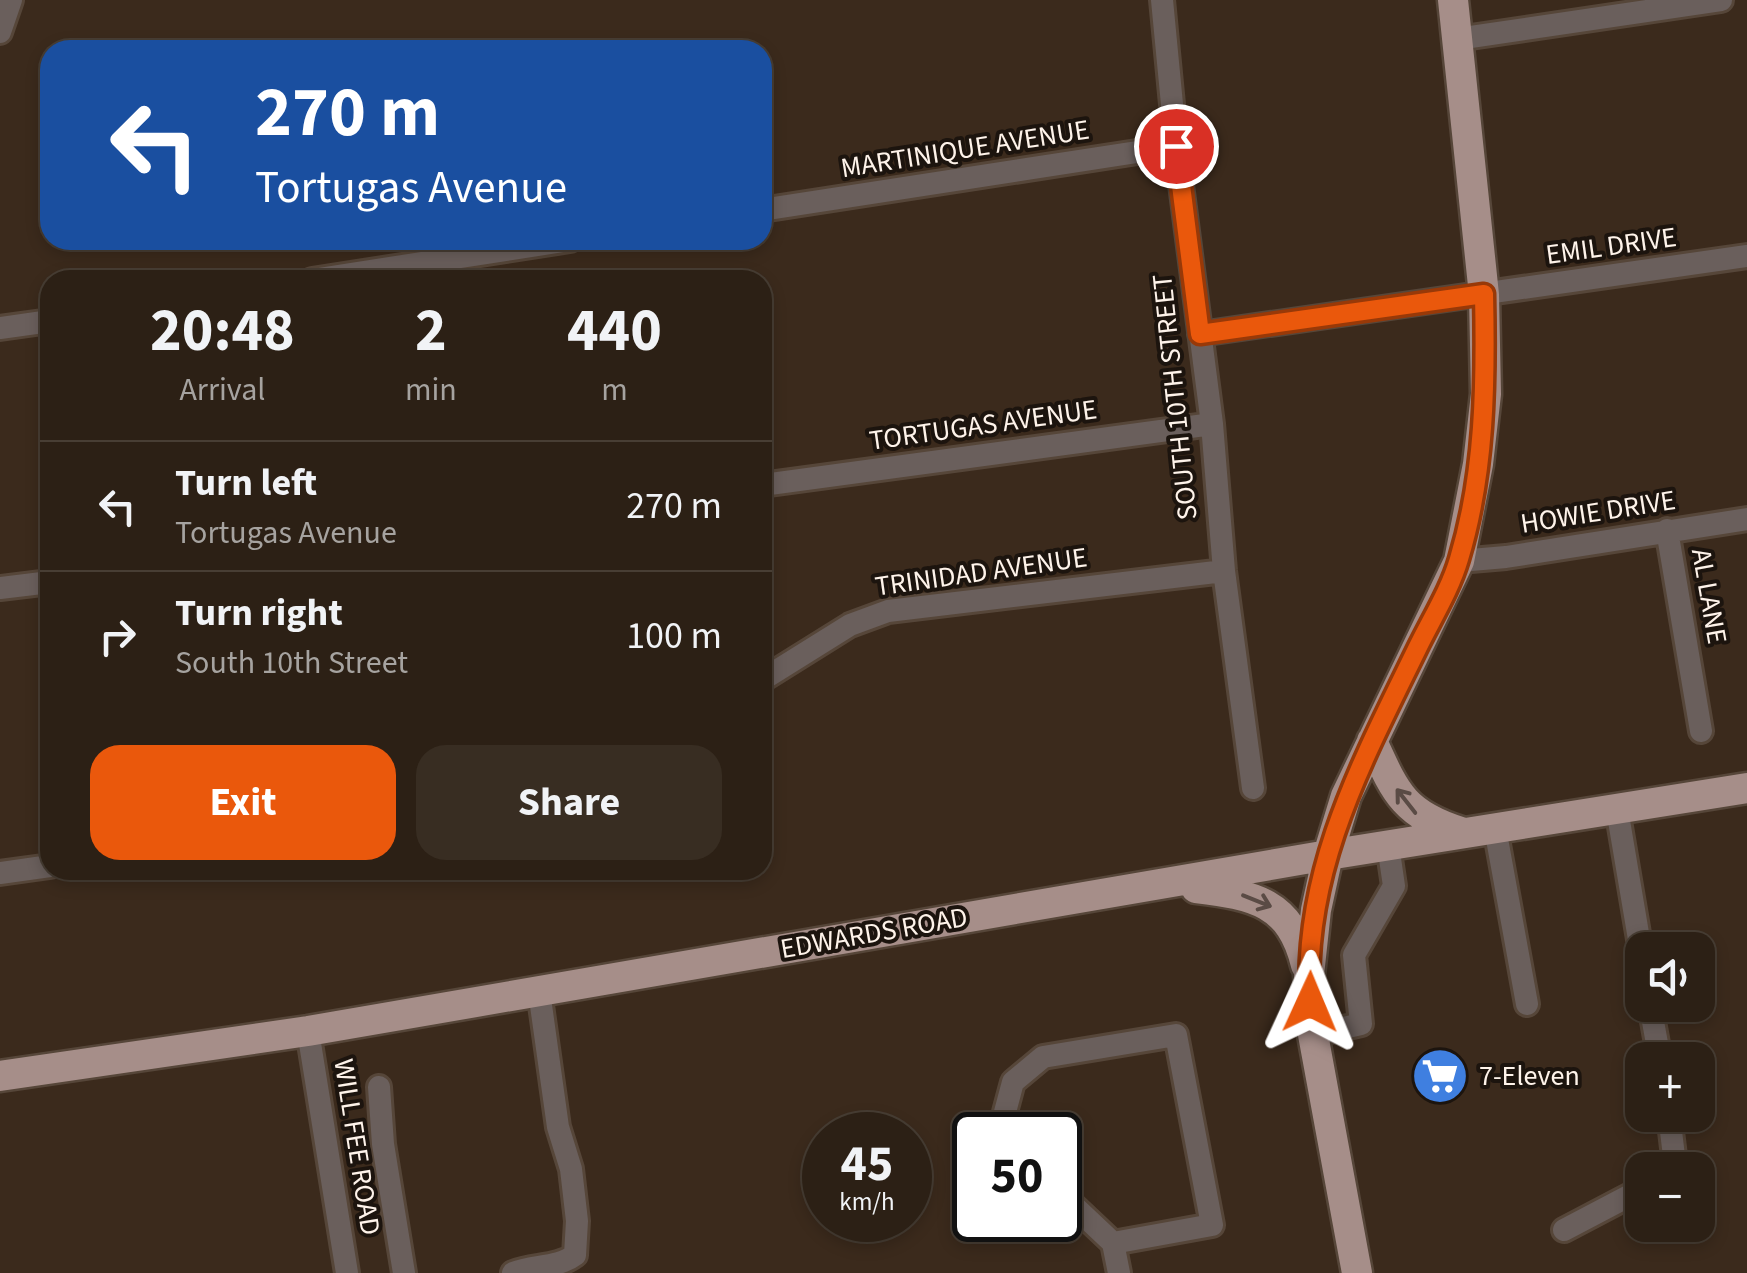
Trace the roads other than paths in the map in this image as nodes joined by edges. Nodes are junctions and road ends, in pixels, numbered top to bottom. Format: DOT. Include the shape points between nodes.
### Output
graph roads {
  1 [pos="11,0"];
  2 [pos="1162,0"];
  3 [pos="1452,0"];
  4 [pos="1722,0"];
  5 [pos="0,32"];
  6 [pos="1457,40"];
  7 [pos="1176,146"];
  8 [pos="772,208"];
  9 [pos="506,250"];
  10 [pos="1747,256"];
  11 [pos="376,270"];
  12 [pos="1484,294"];
  13 [pos="40,322"];
  14 [pos="0,328"];
  15 [pos="1200,334"];
  16 [pos="1212,424"];
  17 [pos="772,484"];
  18 [pos="1747,519"];
  19 [pos="1667,530"];
  20 [pos="1459,561"];
  21 [pos="1224,571"];
  22 [pos="40,583"];
  23 [pos="0,588"];
  24 [pos="772,674"];
  25 [pos="1702,732"];
  26 [pos="1372,741"];
  27 [pos="1253,788"];
  28 [pos="1747,788"];
  29 [pos="1618,809"];
  30 [pos="1495,828"];
  31 [pos="1464,834"];
  32 [pos="1388,845"];
  33 [pos="1328,855"];
  34 [pos="40,867"];
  35 [pos="0,872"];
  36 [pos="1164,883"];
  37 [pos="1638,932"];
  38 [pos="1309,975"];
  39 [pos="539,991"];
  40 [pos="1527,1004"];
  41 [pos="308,1031"];
  42 [pos="1314,1035"];
  43 [pos="0,1076"];
  44 [pos="378,1087"];
  45 [pos="1004,1112"];
  46 [pos="1625,1198"];
  47 [pos="1082,1213"];
  48 [pos="1564,1230"];
  49 [pos="1114,1243"];
  50 [pos="347,1273"];
  51 [pos="404,1273"];
  52 [pos="513,1273"];
  53 [pos="1119,1273"];
  54 [pos="1356,1273"];
  1 -- 5 [label="street"];
  2 -- 7 [label="street, SOUTH 10TH STREET"];
  3 -- 6 [label="main road"];
  4 -- 6 [label="street"];
  6 -- 12 [label="main road"];
  7 -- 8 [label="street, MARTINIQUE AVENUE"];
  7 -- 15 [label="street, SOUTH 10TH STREET"];
  9 -- 11 [label="street"];
  10 -- 12 [label="street, EMIL DRIVE"];
  12 -- 15 [label="street"];
  12 -- 20 [label="main road" via="1486,394"];
  13 -- 14 [label="street"];
  15 -- 16 [label="street, SOUTH 10TH STREET"];
  16 -- 17 [label="street, TORTUGAS AVENUE"];
  16 -- 21 [label="street, SOUTH 10TH STREET"];
  18 -- 19 [label="street, HOWIE DRIVE"];
  19 -- 20 [label="street, HOWIE DRIVE"];
  19 -- 25 [label="street, AL LANE"];
  20 -- 26 [label="main road"];
  21 -- 24 [label="street, TRINIDAD AVENUE" via="888,611"];
  21 -- 27 [label="street, SOUTH 10TH STREET"];
  22 -- 23 [label="street"];
  31 -- 26 [label="main road, one-way" via="1416,814"];
  26 -- 33 [label="main road"];
  28 -- 29 [label="main road, EDWARDS ROAD"];
  29 -- 30 [label="main road, EDWARDS ROAD"];
  29 -- 37 [label="street"];
  30 -- 31 [label="main road, EDWARDS ROAD"];
  30 -- 40 [label="street"];
  31 -- 32 [label="main road, EDWARDS ROAD"];
  32 -- 33 [label="main road, EDWARDS ROAD"];
  32 -- 42 [label="street" via="1394,886 1354,955 1361,1024"];
  33 -- 36 [label="main road, EDWARDS ROAD"];
  33 -- 38 [label="main road"];
  34 -- 35 [label="street"];
  36 -- 38 [label="main road, one-way" via="1240,893 1273,906 1291,926"];
  36 -- 39 [label="main road, EDWARDS ROAD"];
  38 -- 42 [label="main road"];
  39 -- 41 [label="main road, EDWARDS ROAD"];
  39 -- 52 [label="street" via="558,1127 571,1170 575,1255"];
  41 -- 43 [label="main road, EDWARDS ROAD"];
  41 -- 50 [label="street, WILL FEE ROAD"];
  42 -- 54 [label="main road"];
  44 -- 51 [label="street"];
  45 -- 49 [label="street" via="1014,1082 1043,1056 1176,1035 1212,1225"];
  46 -- 48 [label="street"];
  47 -- 49 [label="street"];
  49 -- 53 [label="street"];
}
